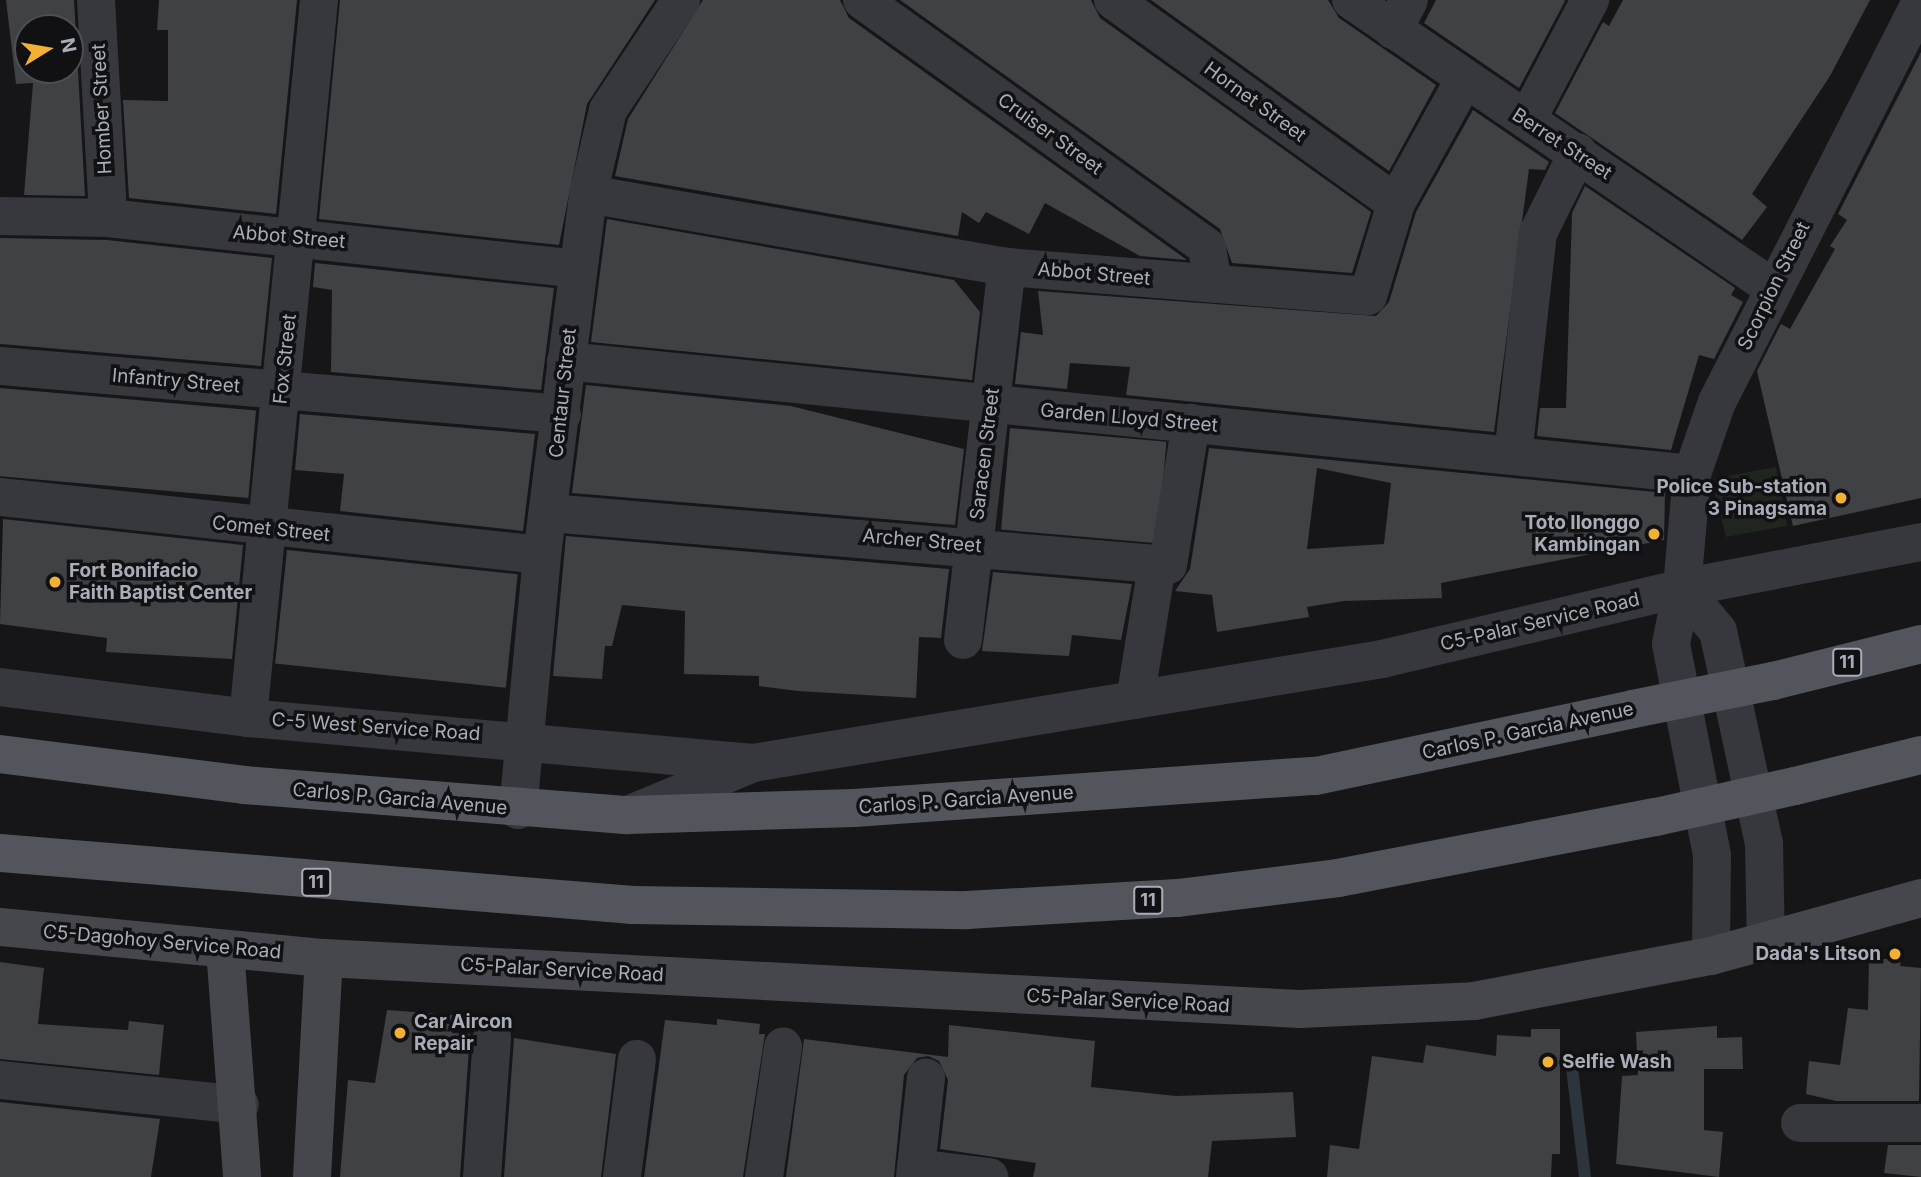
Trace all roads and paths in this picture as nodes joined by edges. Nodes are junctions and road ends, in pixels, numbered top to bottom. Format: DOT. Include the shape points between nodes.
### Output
graph roads {
  1 [pos="96,0"];
  2 [pos="319,0"];
  3 [pos="862,0"];
  4 [pos="1113,0"];
  5 [pos="1351,0"];
  6 [pos="1590,0"];
  7 [pos="1921,2"];
  8 [pos="669,4"];
  9 [pos="1401,15"];
  10 [pos="1463,82"];
  11 [pos="1527,120"];
  12 [pos="1578,152"];
  13 [pos="588,194"];
  14 [pos="1396,203"];
  15 [pos="0,216"];
  16 [pos="108,218"];
  17 [pos="296,237"];
  18 [pos="1007,267"];
  19 [pos="577,269"];
  20 [pos="1213,284"];
  21 [pos="1773,288"];
  22 [pos="566,360"];
  23 [pos="0,366"];
  24 [pos="282,390"];
  25 [pos="990,405"];
  26 [pos="562,414"];
  27 [pos="1191,423"];
  28 [pos="1513,455"];
  29 [pos="1692,474"];
  30 [pos="0,497"];
  31 [pos="550,513"];
  32 [pos="264,530"];
  33 [pos="1921,542"];
  34 [pos="974,545"];
  35 [pos="542,555"];
  36 [pos="1157,565"];
  37 [pos="1682,588"];
  38 [pos="963,640"];
  39 [pos="1921,643"];
  40 [pos="0,687"];
  41 [pos="1135,700"];
  42 [pos="248,718"];
  43 [pos="522,738"];
  44 [pos="0,754"];
  45 [pos="1921,755"];
  46 [pos="752,763"];
  47 [pos="519,810"];
  48 [pos="628,815"];
  49 [pos="0,853"];
  50 [pos="1921,898"];
  51 [pos="0,927"];
  52 [pos="1766,943"];
  53 [pos="225,949"];
  54 [pos="1711,956"];
  55 [pos="324,958"];
  56 [pos="492,1037"];
  57 [pos="783,1046"];
  58 [pos="637,1059"];
  59 [pos="926,1078"];
  60 [pos="0,1080"];
  61 [pos="240,1105"];
  62 [pos="1800,1123"];
  63 [pos="1921,1123"];
  64 [pos="916,1173"];
  65 [pos="242,1177"];
  66 [pos="312,1177"];
  67 [pos="482,1177"];
  68 [pos="622,1177"];
  69 [pos="764,1177"];
  70 [pos="989,1177"];
  1 -- 16 [label="street, Homber Street"];
  2 -- 17 [label="street, Fox Street"];
  3 -- 20 [label="street, Cruiser Street" via="1207,247"];
  4 -- 14 [label="street, Hornet Street"];
  5 -- 9 [label="street, Berret Street"];
  6 -- 11 [label="street"];
  7 -- 21 [label="street, Scorpion Street"];
  8 -- 13 [label="street, Centaur Street" via="608,110"];
  9 -- 10 [label="street, Berret Street"];
  10 -- 11 [label="street, Berret Street"];
  10 -- 14 [label="street, Abbot Street"];
  11 -- 12 [label="street, Berret Street"];
  12 -- 21 [label="street, Berret Street"];
  12 -- 28 [label="street" via="1538,233"];
  13 -- 18 [label="street, Abbot Street"];
  13 -- 19 [label="street, Centaur Street"];
  14 -- 20 [label="street, Abbot Street" via="1368,296"];
  15 -- 16 [label="street, Abbot Street"];
  16 -- 17 [label="street, Abbot Street"];
  17 -- 19 [label="street, Abbot Street"];
  17 -- 24 [label="street, Fox Street"];
  18 -- 20 [label="street, Abbot Street"];
  18 -- 25 [label="street, Saracen Street"];
  19 -- 22 [label="street, Centaur Street"];
  21 -- 29 [label="street, Scorpion Street" via="1717,402"];
  22 -- 25 [label="street, Garden Lloyd Street"];
  22 -- 26 [label="street, Centaur Street"];
  23 -- 24 [label="street, Infantry Street"];
  24 -- 26 [label="street, Infantry Street"];
  24 -- 32 [label="street, Fox Street"];
  25 -- 27 [label="street, Garden Lloyd Street"];
  25 -- 34 [label="street, Saracen Street"];
  26 -- 31 [label="street, Centaur Street"];
  27 -- 28 [label="street, Garden Lloyd Street"];
  27 -- 36 [label="street" via="1174,554 1168,565"];
  28 -- 29 [label="street, Garden Lloyd Street"];
  29 -- 37 [label="street, Scorpion Street"];
  30 -- 32 [label="street, Comet Street"];
  31 -- 34 [label="street, Archer Street"];
  31 -- 35 [label="street, Centaur Street"];
  32 -- 35 [label="street, Comet Street"];
  32 -- 42 [label="street, Fox Street"];
  33 -- 37 [label="street, C5-Palar Service Road"];
  34 -- 36 [label="street, Archer Street"];
  34 -- 38 [label="street, Saracen Street"];
  35 -- 43 [label="street, Centaur Street"];
  36 -- 41 [label="street"];
  37 -- 41 [label="street, C5-Palar Service Road" via="1382,659"];
  37 -- 52 [label="street" via="1717,631 1764,843"];
  37 -- 54 [label="street, Scorpion Street" via="1671,644 1712,855"];
  39 -- 48 [label="main road, Carlos P. Garcia Avenue / 11, bridge" via="1773,681 1316,776 854,808"];
  40 -- 42 [label="street, C-5 West Service Road"];
  41 -- 46 [label="street, C5-Palar Service Road"];
  42 -- 43 [label="street, C-5 West Service Road"];
  43 -- 46 [label="street, C-5 West Service Road"];
  43 -- 47 [label="street, Centaur Street"];
  44 -- 47 [label="main road, Carlos P. Garcia Avenue / 11"];
  45 -- 49 [label="main road, 11, bridge" via="1656,817 1338,878 1178,898 967,911 633,905"];
  46 -- 48 [label="street, C5-Palar Service Road"];
  47 -- 48 [label="main road, Carlos P. Garcia Avenue / 11"];
  50 -- 52 [label="main road, C5-Palar Service Road"];
  51 -- 53 [label="main road, C5-Dagohoy Service Road"];
  52 -- 54 [label="main road, C5-Palar Service Road"];
  53 -- 55 [label="main road, C5-Dagohoy Service Road"];
  53 -- 61 [label="main road"];
  54 -- 55 [label="main road, C5-Palar Service Road" via="1474,1001 1300,1009"];
  55 -- 66 [label="main road"];
  56 -- 67 [label="street"];
  57 -- 69 [label="street"];
  58 -- 68 [label="street"];
  59 -- 64 [label="street"];
  60 -- 61 [label="street"];
  61 -- 65 [label="main road"];
  62 -- 63 [label="street"];
  64 -- 70 [label="street"];
}
